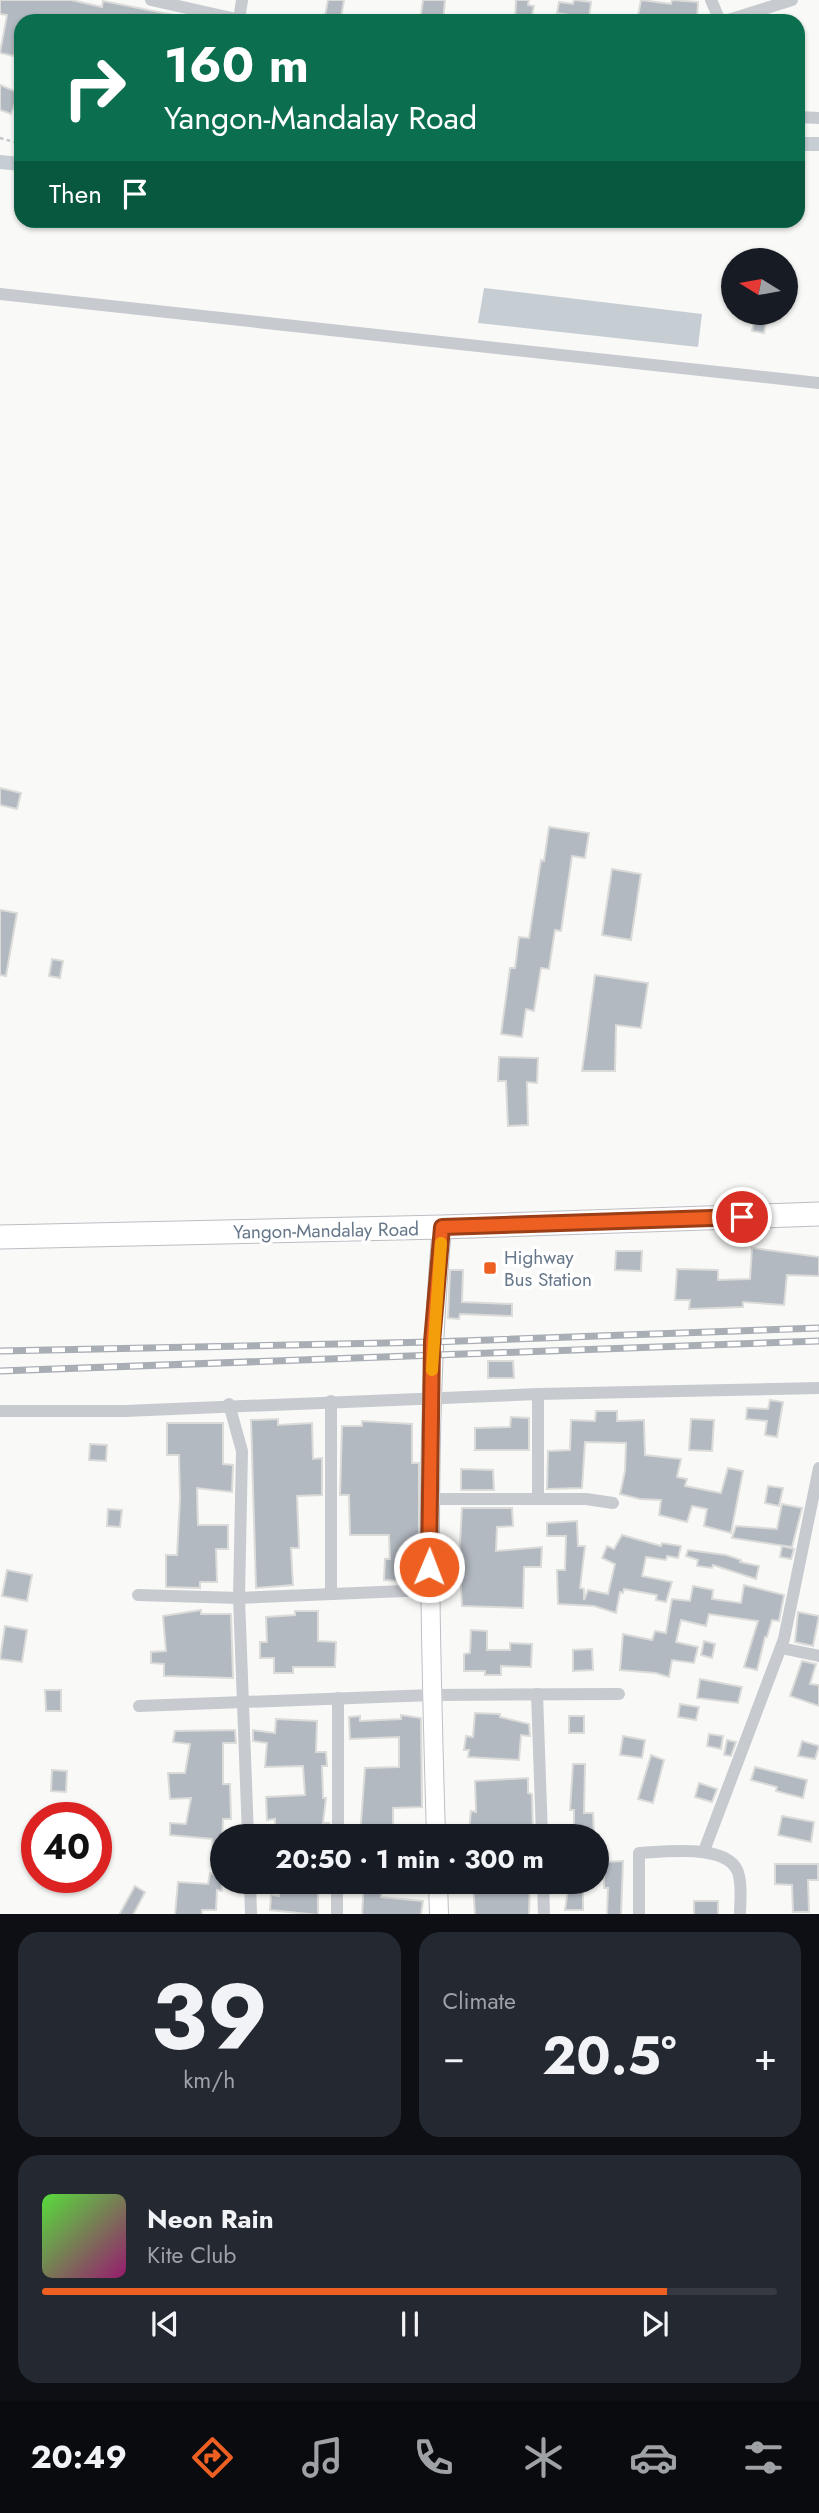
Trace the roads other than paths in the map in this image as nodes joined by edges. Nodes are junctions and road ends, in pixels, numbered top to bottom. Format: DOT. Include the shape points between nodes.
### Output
graph roads {
  1 [pos="151,0"];
  2 [pos="792,0"];
  3 [pos="215,14"];
  4 [pos="747,14"];
  5 [pos="0,294"];
  6 [pos="819,383"];
  7 [pos="819,1214"];
  8 [pos="442,1227"];
  9 [pos="0,1237"];
  10 [pos="819,1388"];
  11 [pos="538,1394"];
  12 [pos="432,1398"];
  13 [pos="331,1401"];
  14 [pos="229,1404"];
  15 [pos="0,1411"];
  16 [pos="819,1468"];
  17 [pos="430,1499"];
  18 [pos="538,1499"];
  19 [pos="613,1503"];
  20 [pos="429,1590"];
  21 [pos="331,1594"];
  22 [pos="138,1595"];
  23 [pos="239,1598"];
  24 [pos="781,1648"];
  25 [pos="819,1656"];
  26 [pos="537,1694"];
  27 [pos="619,1694"];
  28 [pos="432,1695"];
  29 [pos="338,1698"];
  30 [pos="243,1702"];
  31 [pos="139,1706"];
  32 [pos="248,1824"];
  33 [pos="338,1824"];
  34 [pos="436,1824"];
  35 [pos="542,1824"];
  36 [pos="704,1851"];
  37 [pos="250,1894"];
  38 [pos="337,1894"];
  39 [pos="438,1894"];
  40 [pos="543,1894"];
  41 [pos="251,1914"];
  42 [pos="337,1914"];
  43 [pos="439,1914"];
  44 [pos="544,1914"];
  45 [pos="639,1914"];
  46 [pos="740,1914"];
  1 -- 3 [label="street"];
  2 -- 4 [label="street"];
  5 -- 6 [label="street"];
  7 -- 8 [label="highway, Yangon-Mandalay Road"];
  8 -- 9 [label="highway, Yangon-Mandalay Road"];
  8 -- 12 [label="street"];
  10 -- 11 [label="street"];
  11 -- 12 [label="street"];
  11 -- 18 [label="street"];
  12 -- 13 [label="street"];
  12 -- 17 [label="street"];
  13 -- 14 [label="street"];
  13 -- 21 [label="street"];
  14 -- 15 [label="street"];
  14 -- 23 [label="street" via="242,1451"];
  16 -- 24 [label="street"];
  17 -- 18 [label="street"];
  17 -- 20 [label="street"];
  18 -- 19 [label="street"];
  20 -- 21 [label="street"];
  20 -- 28 [label="street"];
  21 -- 23 [label="street"];
  22 -- 23 [label="street"];
  23 -- 30 [label="street"];
  24 -- 25 [label="street"];
  24 -- 36 [label="street"];
  26 -- 27 [label="street"];
  26 -- 28 [label="street"];
  26 -- 35 [label="street"];
  28 -- 29 [label="street"];
  28 -- 34 [label="street"];
  29 -- 30 [label="street"];
  29 -- 33 [label="street"];
  30 -- 31 [label="street"];
  30 -- 32 [label="street"];
  36 -- 45 [label="street" via="639,1853"];
  36 -- 46 [label="street" via="731,1861 739,1873"];
  37 -- 41 [label="street"];
  38 -- 42 [label="street"];
  39 -- 43 [label="street"];
  40 -- 44 [label="street"];
}
